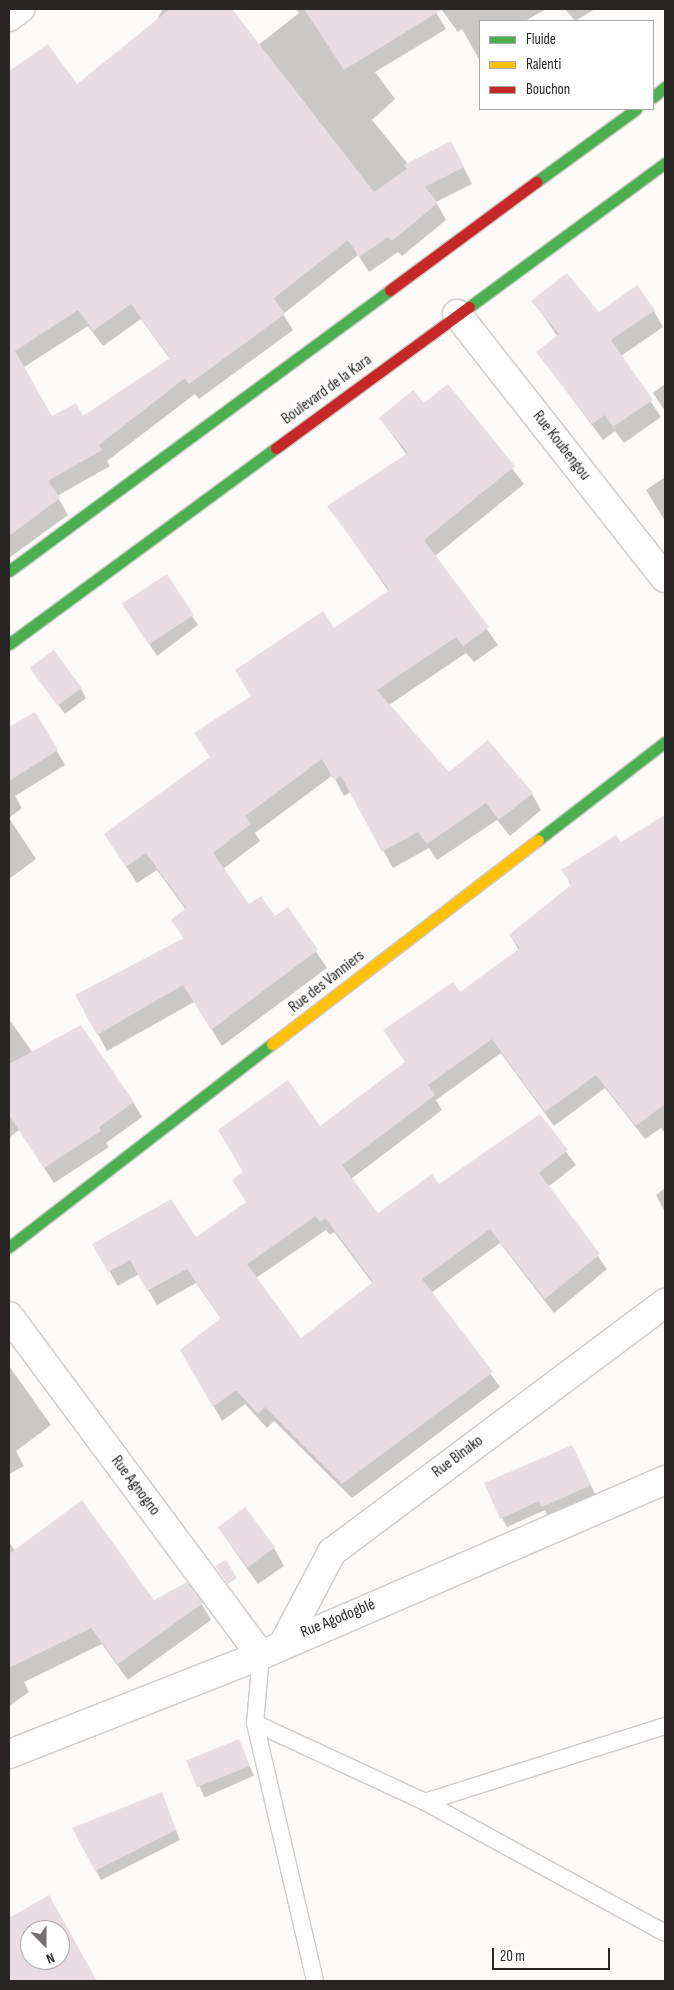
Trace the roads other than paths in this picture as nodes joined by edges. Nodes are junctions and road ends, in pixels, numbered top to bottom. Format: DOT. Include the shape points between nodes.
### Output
graph roads {
  1 [pos="20,9"];
  2 [pos="9,17"];
  3 [pos="665,87"];
  4 [pos="654,96"];
  5 [pos="635,110"];
  6 [pos="665,163"];
  7 [pos="466,326"];
  8 [pos="9,570"];
  9 [pos="665,578"];
  10 [pos="9,644"];
  11 [pos="665,742"];
  12 [pos="9,1247"];
  13 [pos="665,1303"];
  14 [pos="9,1316"];
  15 [pos="665,1480"];
  16 [pos="285,1641"];
  17 [pos="261,1655"];
  18 [pos="255,1723"];
  19 [pos="665,1726"];
  20 [pos="9,1754"];
  21 [pos="425,1802"];
  22 [pos="665,1933"];
  23 [pos="315,1981"];
  1 -- 2 [label="street"];
  3 -- 4 [label="main road"];
  5 -- 8 [label="main road"];
  6 -- 7 [label="main road, Boulevard de la Kara"];
  7 -- 9 [label="street, Rue Koubengou"];
  7 -- 10 [label="main road, Boulevard de la Kara"];
  11 -- 12 [label="main road, Rue des Vanniers"];
  13 -- 16 [label="street, Rue Binako" via="332,1552"];
  14 -- 17 [label="street, Rue Agnogno"];
  15 -- 16 [label="street, Rue Agodogblé"];
  16 -- 17 [label="street, Rue Agodogblé"];
  17 -- 18 [label="lane"];
  17 -- 20 [label="street, Rue Agodogblé"];
  18 -- 21 [label="lane"];
  18 -- 23 [label="lane"];
  19 -- 21 [label="lane"];
  21 -- 22 [label="lane"];
}
